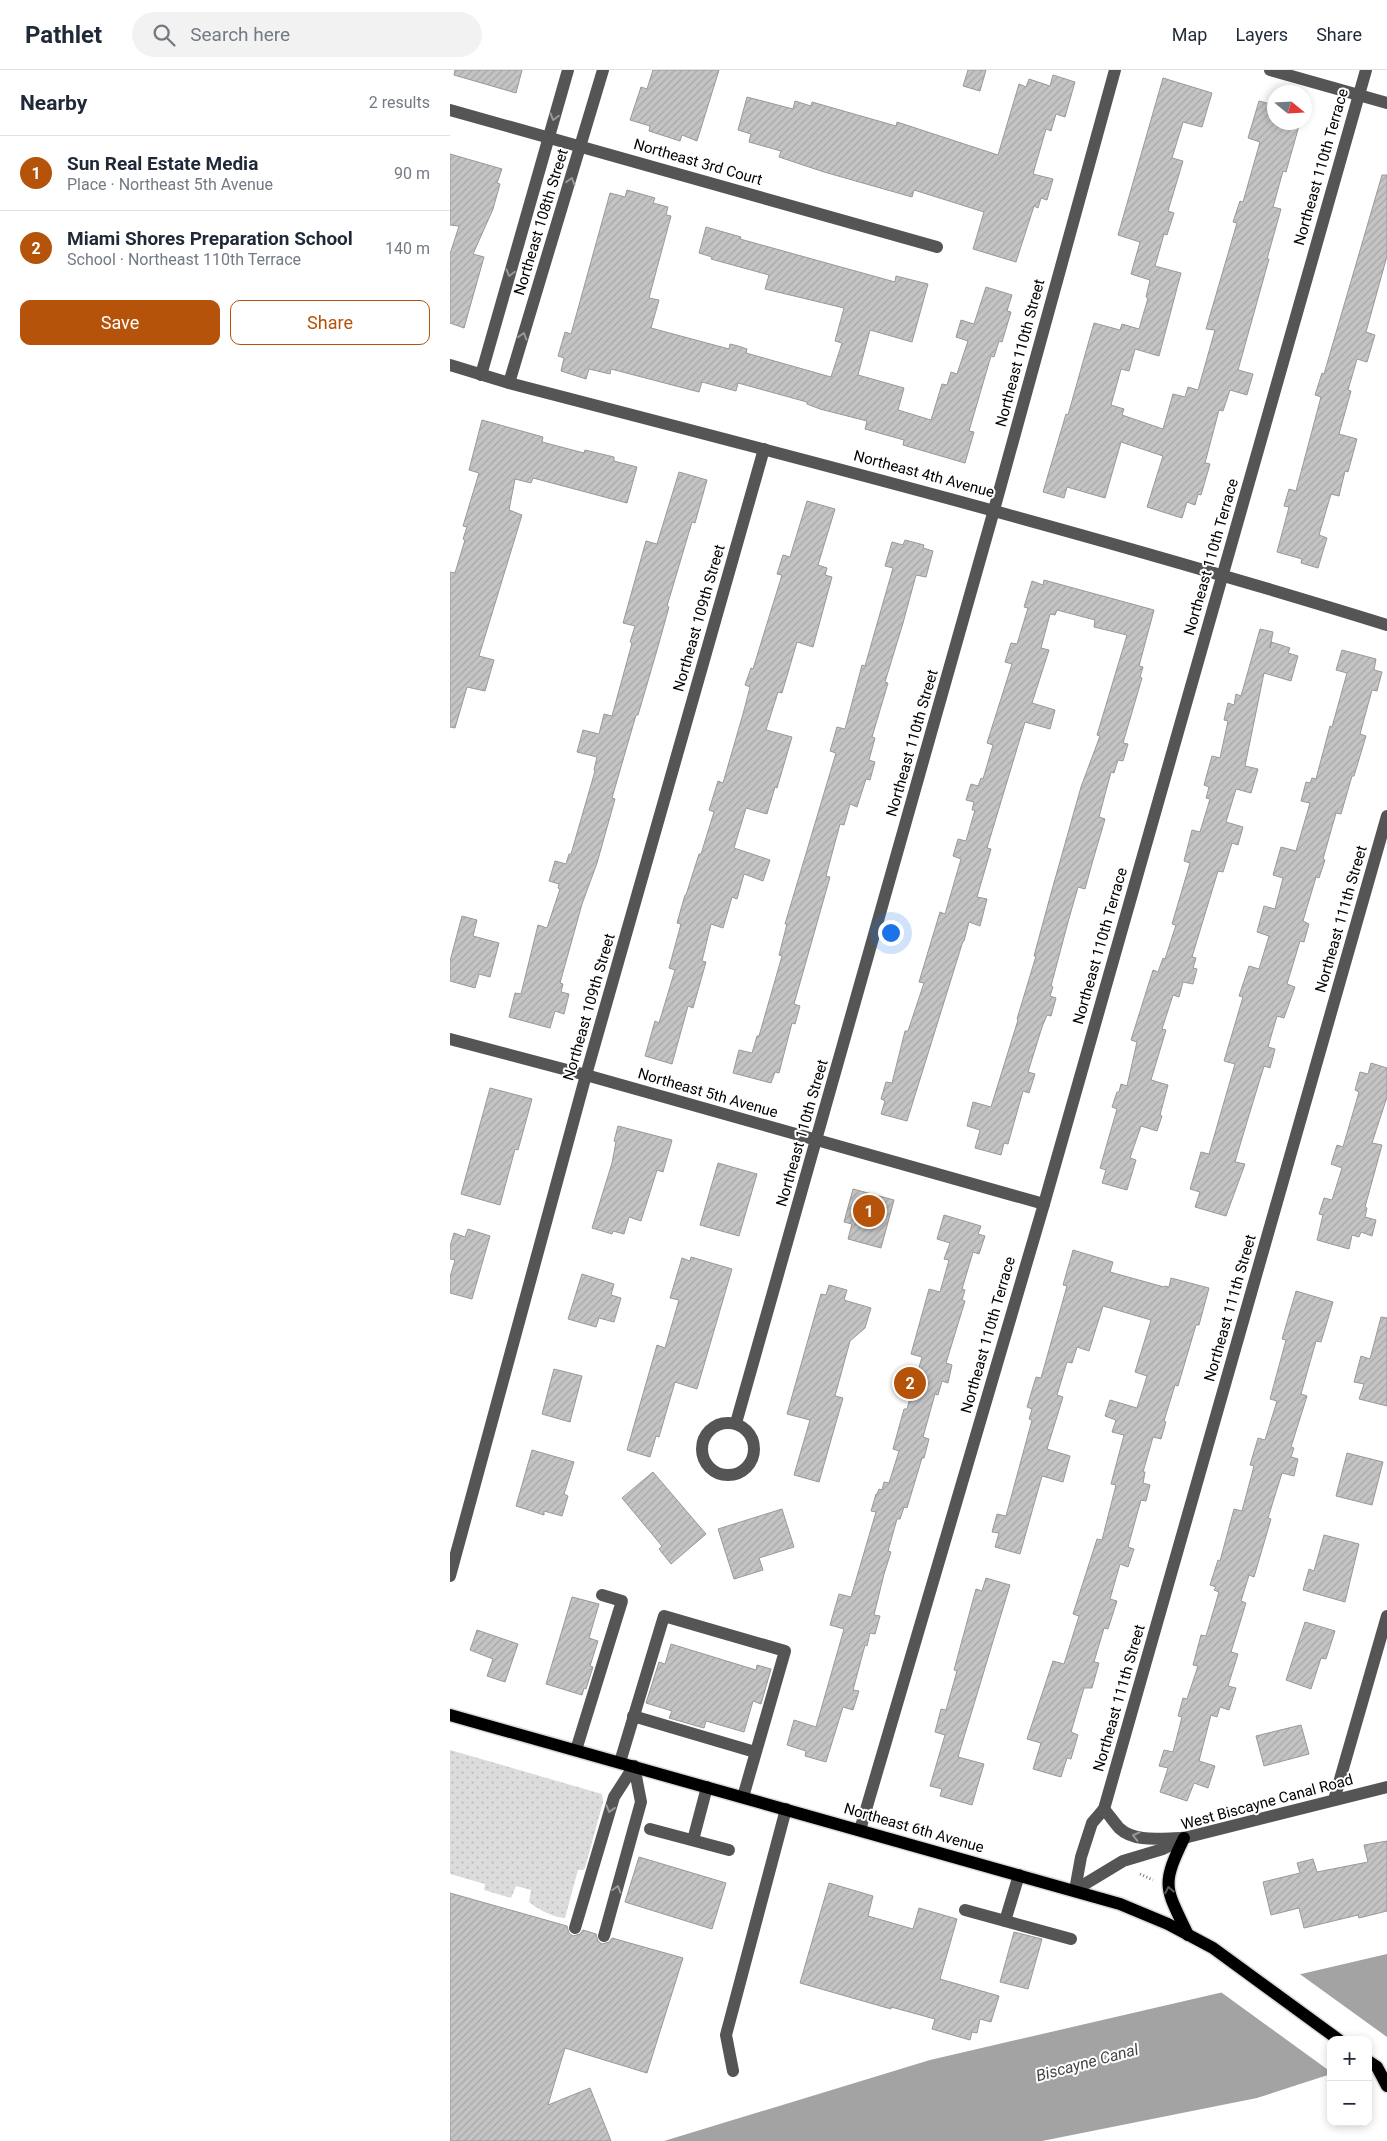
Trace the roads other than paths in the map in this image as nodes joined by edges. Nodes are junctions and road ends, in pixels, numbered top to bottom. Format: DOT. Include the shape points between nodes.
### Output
graph roads {
  1 [pos="568,70"];
  2 [pos="603,70"];
  3 [pos="1115,70"];
  4 [pos="1270,70"];
  5 [pos="1366,70"];
  6 [pos="1358,95"];
  7 [pos="1387,103"];
  8 [pos="450,110"];
  9 [pos="548,137"];
  10 [pos="582,146"];
  11 [pos="937,247"];
  12 [pos="450,365"];
  13 [pos="482,375"];
  14 [pos="509,383"];
  15 [pos="764,449"];
  16 [pos="994,510"];
  17 [pos="1223,574"];
  18 [pos="1387,625"];
  19 [pos="1387,816"];
  20 [pos="450,1039"];
  21 [pos="586,1075"];
  22 [pos="817,1141"];
  23 [pos="1044,1204"];
  24 [pos="736,1423"];
  25 [pos="455,1541"];
  26 [pos="450,1576"];
  27 [pos="602,1595"];
  28 [pos="1387,1616"];
  29 [pos="450,1714"];
  30 [pos="633,1716"];
  31 [pos="576,1750"];
  32 [pos="756,1752"];
  33 [pos="620,1762"];
  34 [pos="634,1766"];
  35 [pos="706,1787"];
  36 [pos="1387,1787"];
  37 [pos="743,1797"];
  38 [pos="1334,1800"];
  39 [pos="1104,1809"];
  40 [pos="786,1810"];
  41 [pos="650,1829"];
  42 [pos="860,1830"];
  43 [pos="1184,1838"];
  44 [pos="692,1840"];
  45 [pos="729,1850"];
  46 [pos="1019,1875"];
  47 [pos="1075,1890"];
  48 [pos="965,1910"];
  49 [pos="1005,1921"];
  50 [pos="574,1928"];
  51 [pos="1188,1934"];
  52 [pos="604,1936"];
  53 [pos="1071,1939"];
  54 [pos="1334,2036"];
  55 [pos="1377,2066"];
  56 [pos="734,2071"];
  57 [pos="1387,2086"];
  1 -- 9 [label="street, Northeast 108th Street, one-way"];
  2 -- 10 [label="street, Northeast 108th Street"];
  3 -- 16 [label="street, Northeast 110th Street"];
  4 -- 6 [label="street"];
  5 -- 6 [label="street, Northeast 110th Terrace"];
  6 -- 7 [label="street"];
  6 -- 17 [label="street, Northeast 110th Terrace"];
  8 -- 9 [label="street, Northeast 3rd Court"];
  9 -- 10 [label="street, Northeast 3rd Court"];
  9 -- 13 [label="street, Northeast 108th Street, one-way"];
  10 -- 11 [label="street, Northeast 3rd Court"];
  14 -- 10 [label="street, Northeast 108th Street, one-way"];
  12 -- 13 [label="street, Northeast 4th Avenue"];
  13 -- 14 [label="street, Northeast 4th Avenue"];
  14 -- 15 [label="street, Northeast 4th Avenue"];
  15 -- 16 [label="street, Northeast 4th Avenue"];
  15 -- 21 [label="street, Northeast 109th Street"];
  16 -- 17 [label="street, Northeast 4th Avenue"];
  16 -- 22 [label="street, Northeast 110th Street"];
  17 -- 18 [label="street, Northeast 4th Avenue"];
  17 -- 23 [label="street, Northeast 110th Terrace"];
  19 -- 39 [label="street, Northeast 111th Street"];
  20 -- 21 [label="street, Northeast 5th Avenue"];
  21 -- 22 [label="street, Northeast 5th Avenue"];
  21 -- 25 [label="street, Northeast 109th Street"];
  22 -- 23 [label="street, Northeast 5th Avenue"];
  22 -- 24 [label="street, Northeast 110th Street"];
  23 -- 42 [label="street, Northeast 110th Terrace"];
  24 -- 24 [label="street" via="727,1422 711,1428 702,1443 704,1460 716,1473 733,1475 741,1472 753,1459 754,1441 750,1433"];
  25 -- 26 [label="street, Northeast 109th Street"];
  27 -- 31 [label="street" via="622,1601"];
  28 -- 38 [label="street"];
  29 -- 31 [label="main road, Northeast 6th Avenue"];
  30 -- 32 [label="street"];
  30 -- 32 [label="street" via="664,1616 785,1651"];
  30 -- 33 [label="street"];
  31 -- 33 [label="main road, Northeast 6th Avenue"];
  32 -- 37 [label="street"];
  33 -- 34 [label="main road, Northeast 6th Avenue"];
  34 -- 35 [label="main road, Northeast 6th Avenue"];
  34 -- 50 [label="street, one-way" via="614,1797"];
  52 -- 34 [label="street, one-way" via="641,1802"];
  35 -- 37 [label="main road, Northeast 6th Avenue"];
  35 -- 44 [label="street"];
  36 -- 38 [label="street, West Biscayne Canal Road"];
  37 -- 40 [label="main road, Northeast 6th Avenue"];
  38 -- 43 [label="street, West Biscayne Canal Road"];
  43 -- 39 [label="street, one-way" via="1147,1838 1128,1834"];
  39 -- 47 [label="street, Northeast 111th Street" via="1092,1823"];
  40 -- 42 [label="main road, Northeast 6th Avenue"];
  40 -- 56 [label="street" via="726,2035"];
  41 -- 44 [label="street"];
  42 -- 46 [label="main road, Northeast 6th Avenue"];
  43 -- 47 [label="street, West Biscayne Canal Road" via="1164,1849 1123,1861"];
  51 -- 43 [label="main road, one-way" via="1168,1886 1170,1870"];
  44 -- 45 [label="street"];
  46 -- 47 [label="main road, Northeast 6th Avenue"];
  46 -- 49 [label="street"];
  47 -- 51 [label="main road, Northeast 6th Avenue" via="1135,1910"];
  48 -- 49 [label="street"];
  49 -- 53 [label="street"];
  51 -- 54 [label="main road, Northeast 6th Avenue" via="1213,1948"];
  55 -- 57 [label="main road"];
}
